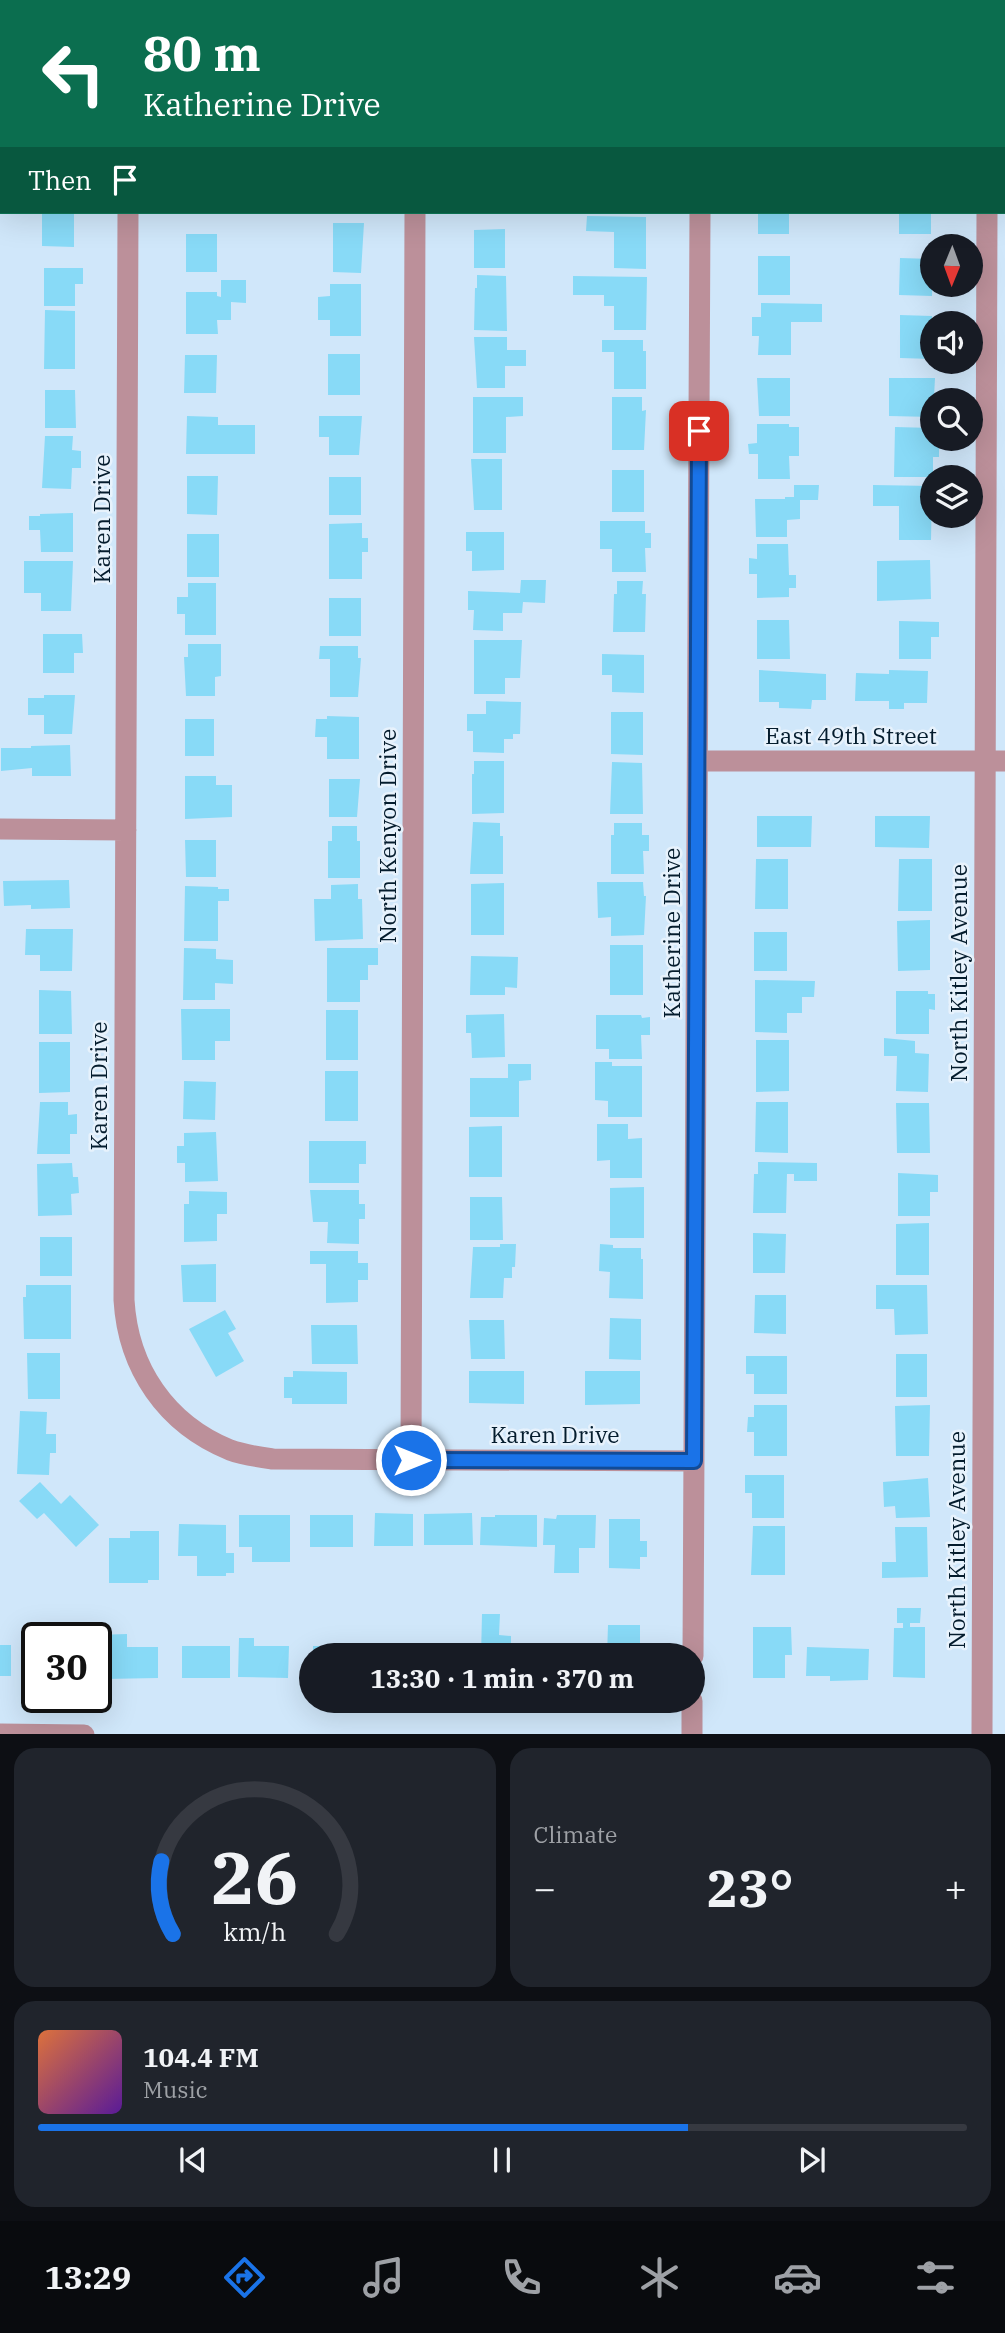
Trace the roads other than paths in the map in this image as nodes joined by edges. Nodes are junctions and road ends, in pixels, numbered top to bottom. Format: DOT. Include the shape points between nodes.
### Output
graph roads {
  1 [pos="128,214"];
  2 [pos="415,214"];
  3 [pos="700,214"];
  4 [pos="987,214"];
  5 [pos="698,761"];
  6 [pos="995,761"];
  7 [pos="0,829"];
  8 [pos="126,830"];
  9 [pos="411,1460"];
  10 [pos="694,1461"];
  11 [pos="693,1643"];
  12 [pos="692,1713"];
  13 [pos="0,1734"];
  14 [pos="84,1734"];
  15 [pos="692,1734"];
  16 [pos="982,1734"];
  1 -- 8 [label="street, Karen Drive"];
  2 -- 9 [label="street, North Kenyon Drive"];
  3 -- 5 [label="street, Katherine Drive"];
  4 -- 6 [label="street, North Kitley Avenue"];
  5 -- 6 [label="street, East 49th Street"];
  5 -- 10 [label="street, Katherine Drive"];
  6 -- 16 [label="street, North Kitley Avenue"];
  7 -- 8 [label="street"];
  8 -- 9 [label="street, Karen Drive" via="124,1300 139,1366 172,1413 198,1434 229,1449 273,1460"];
  9 -- 10 [label="street, Karen Drive"];
  10 -- 11 [label="street, Katherine Drive"];
  12 -- 15 [label="street"];
  13 -- 14 [label="street"];
}
